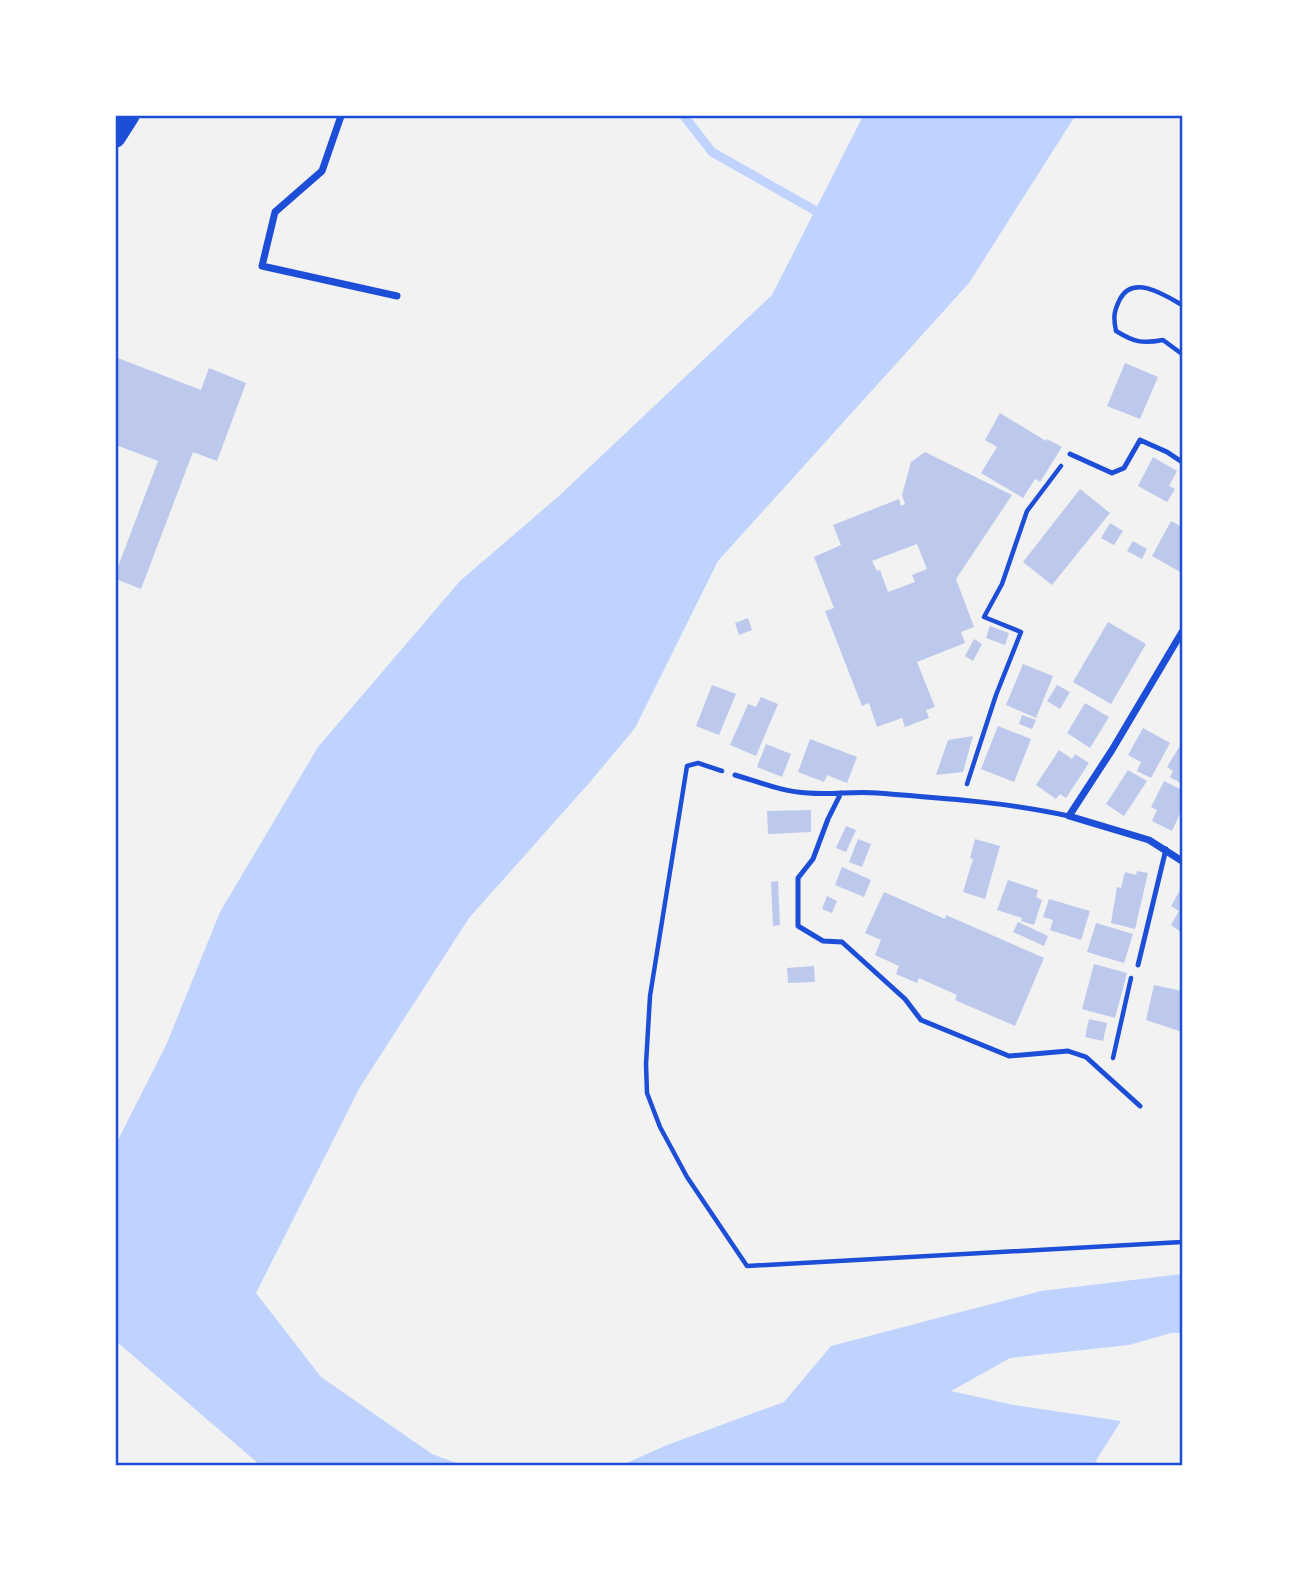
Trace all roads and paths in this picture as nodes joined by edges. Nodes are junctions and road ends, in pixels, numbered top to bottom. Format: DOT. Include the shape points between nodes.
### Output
graph roads {
  1 [pos="130,116"];
  2 [pos="341,116"];
  3 [pos="116,138"];
  4 [pos="397,296"];
  5 [pos="1182,305"];
  6 [pos="1182,354"];
  7 [pos="1070,454"];
  8 [pos="1182,462"];
  9 [pos="1182,632"];
  10 [pos="735,775"];
  11 [pos="841,793"];
  12 [pos="963,801"];
  13 [pos="1069,816"];
  14 [pos="1166,849"];
  15 [pos="1182,861"];
  16 [pos="1138,965"];
  17 [pos="1108,1077"];
  18 [pos="1140,1106"];
  19 [pos="1182,1241"];
  1 -- 3 [label="highway"];
  2 -- 4 [label="street" via="322,171 275,212 262,266"];
  5 -- 6 [label="path" via="1132,286 1113,315 1116,331 1129,339 1145,343 1163,340"];
  7 -- 8 [label="lane" via="1112,472 1124,468 1140,440"];
  7 -- 12 [label="path" via="1027,511 1002,584 984,617 1021,632"];
  9 -- 13 [label="street"];
  10 -- 11 [label="lane" via="789,791"];
  10 -- 19 [label="path" via="698,763 687,766 650,996 646,1064 647,1093 660,1127 687,1177 747,1266"];
  11 -- 12 [label="lane"];
  11 -- 17 [label="lane" via="813,859 798,878 798,926 823,941 842,942 905,999 921,1020 1009,1056 1068,1051 1086,1057"];
  12 -- 13 [label="lane"];
  13 -- 14 [label="street"];
  14 -- 15 [label="street"];
  14 -- 16 [label="lane"];
  16 -- 17 [label="path"];
  17 -- 18 [label="lane"];
}
